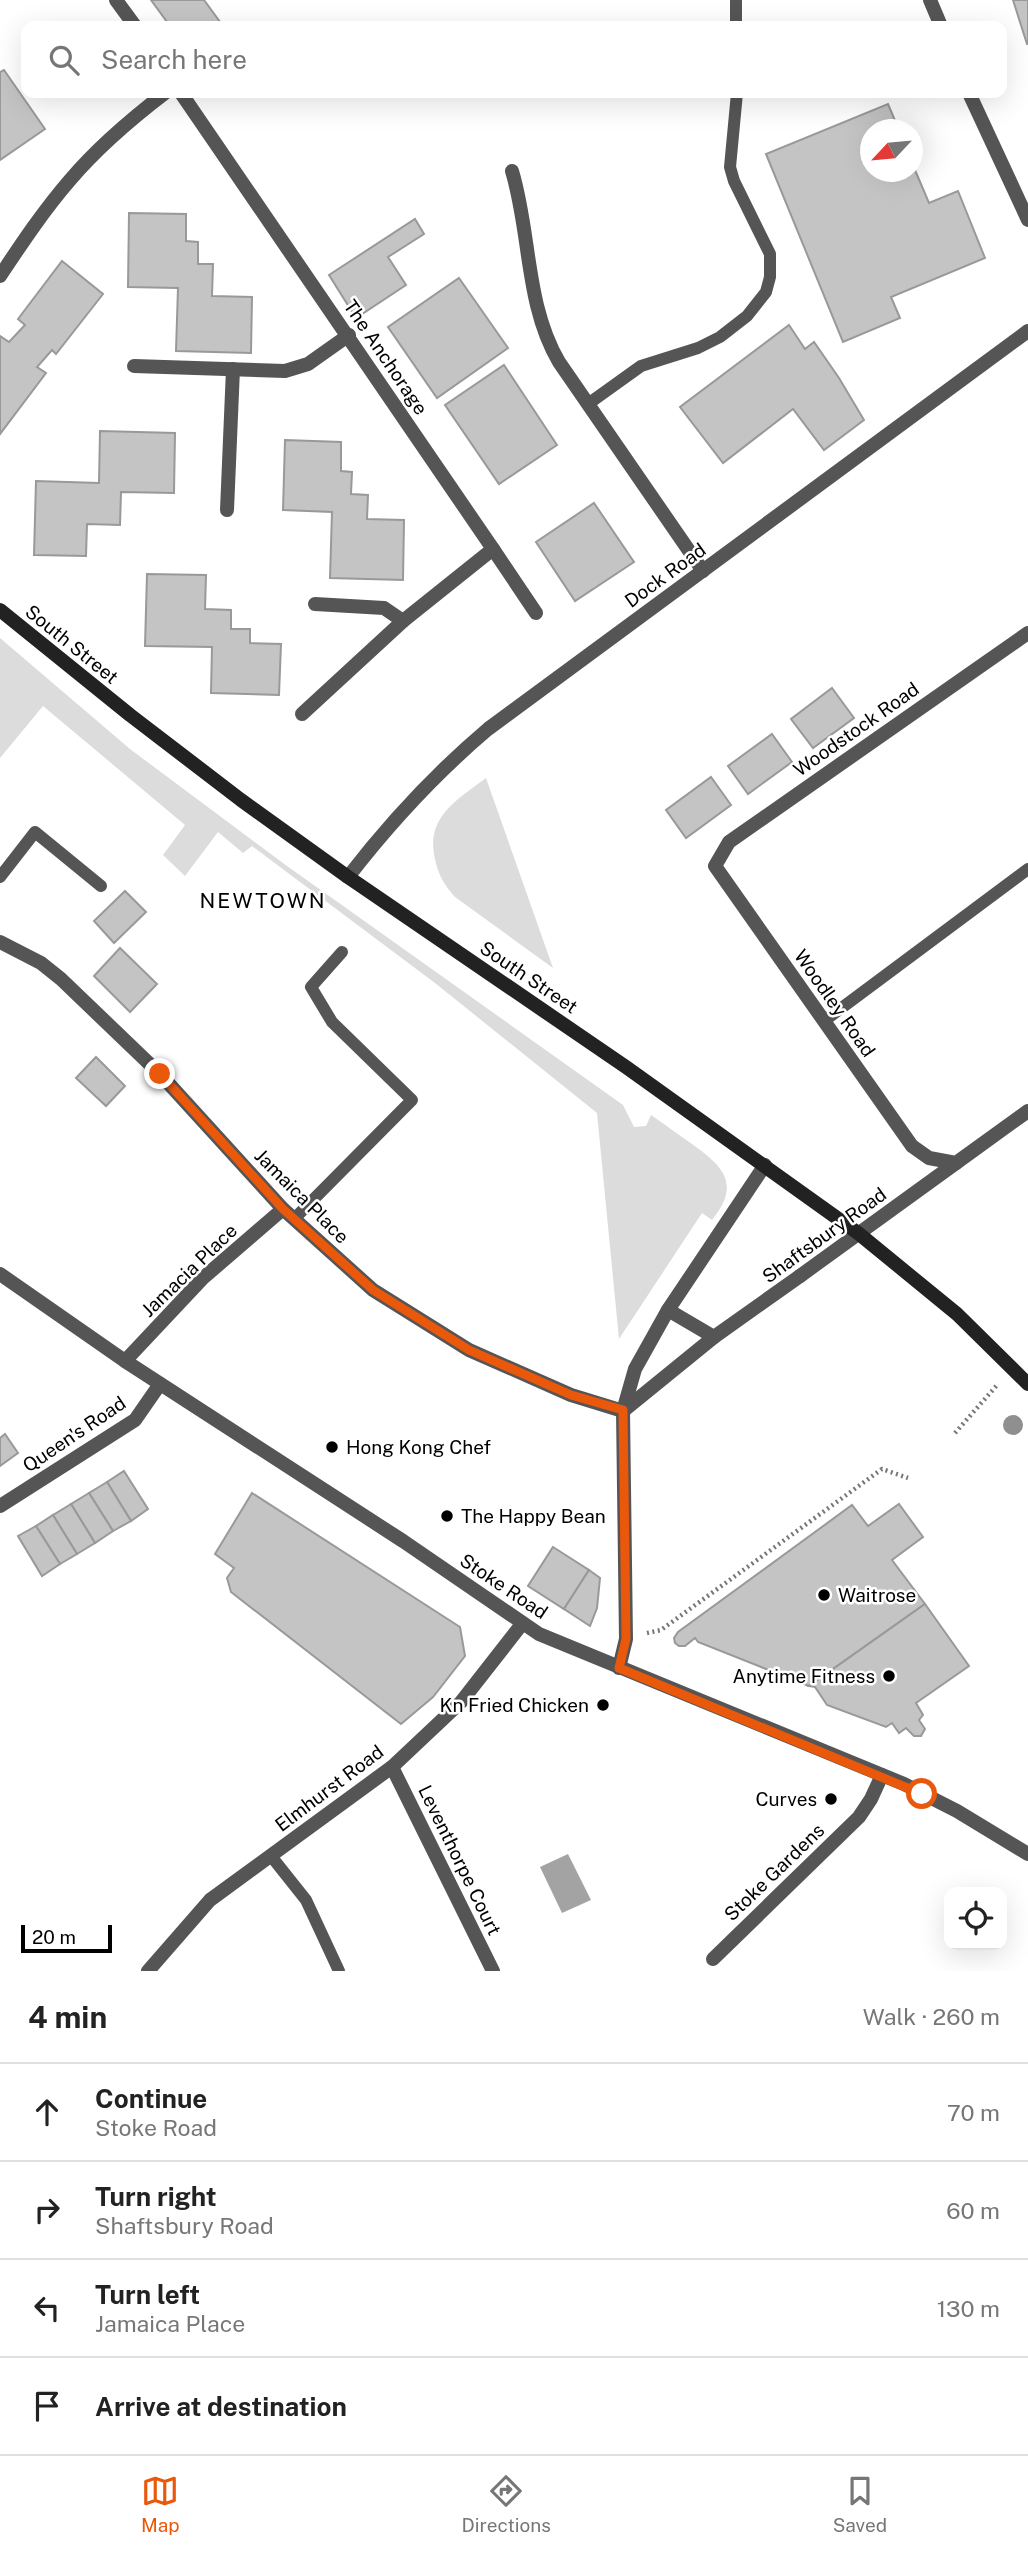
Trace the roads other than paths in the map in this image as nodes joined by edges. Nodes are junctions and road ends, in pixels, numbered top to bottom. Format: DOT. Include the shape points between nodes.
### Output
graph roads {
  1 [pos="116,0"];
  2 [pos="736,0"];
  3 [pos="930,0"];
  4 [pos="131,21"];
  5 [pos="736,21"];
  6 [pos="939,21"];
  7 [pos="159,98"];
  8 [pos="184,98"];
  9 [pos="737,98"];
  10 [pos="971,98"];
  11 [pos="513,172"];
  12 [pos="1028,220"];
  13 [pos="0,276"];
  14 [pos="1028,331"];
  15 [pos="349,335"];
  16 [pos="134,366"];
  17 [pos="233,369"];
  18 [pos="588,404"];
  19 [pos="227,510"];
  20 [pos="493,549"];
  21 [pos="703,571"];
  22 [pos="315,604"];
  23 [pos="0,610"];
  24 [pos="536,613"];
  25 [pos="403,621"];
  26 [pos="1028,633"];
  27 [pos="302,714"];
  28 [pos="715,866"];
  29 [pos="1028,869"];
  30 [pos="0,877"];
  31 [pos="348,877"];
  32 [pos="101,886"];
  33 [pos="0,942"];
  34 [pos="342,952"];
  35 [pos="824,1021"];
  36 [pos="1028,1111"];
  37 [pos="956,1163"];
  38 [pos="765,1165"];
  39 [pos="288,1214"];
  40 [pos="858,1233"];
  41 [pos="0,1274"];
  42 [pos="668,1310"];
  43 [pos="714,1337"];
  44 [pos="125,1362"];
  45 [pos="160,1384"];
  46 [pos="1028,1384"];
  47 [pos="623,1410"];
  48 [pos="0,1506"];
  49 [pos="522,1624"];
  50 [pos="619,1668"];
  51 [pos="393,1767"];
  52 [pos="882,1775"];
  53 [pos="1028,1854"];
  54 [pos="271,1856"];
  55 [pos="713,1959"];
  56 [pos="148,1971"];
  57 [pos="339,1971"];
  58 [pos="493,1971"];
  1 -- 4 [label="street"];
  2 -- 5 [label="lane"];
  3 -- 6 [label="street"];
  7 -- 13 [label="street" via="69,180"];
  8 -- 15 [label="street, The Anchorage"];
  9 -- 18 [label="lane" via="730,167 770,254 766,292 747,316 720,337 641,366"];
  10 -- 12 [label="street"];
  11 -- 18 [label="street" via="535,297 547,338"];
  14 -- 21 [label="street, Dock Road"];
  15 -- 17 [label="street" via="300,368"];
  15 -- 20 [label="street, The Anchorage"];
  16 -- 17 [label="street"];
  17 -- 19 [label="street"];
  18 -- 21 [label="street"];
  20 -- 24 [label="street, The Anchorage"];
  20 -- 25 [label="street"];
  21 -- 31 [label="street, Dock Road" via="488,729 415,800"];
  22 -- 25 [label="street" via="384,608"];
  23 -- 31 [label="main road, South Street" via="188,760"];
  25 -- 27 [label="street"];
  26 -- 28 [label="street, Woodstock Road" via="729,842"];
  28 -- 35 [label="street, Woodley Road"];
  29 -- 35 [label="lane"];
  30 -- 32 [label="lane" via="35,832"];
  31 -- 38 [label="main road, South Street"];
  33 -- 39 [label="street, Jamaica Place" via="41,963 150,1064"];
  34 -- 39 [label="lane" via="311,987 332,1022 412,1100"];
  35 -- 37 [label="street, Woodley Road" via="912,1146 929,1158"];
  36 -- 37 [label="street, Shaftsbury Road"];
  37 -- 40 [label="street, Shaftsbury Road"];
  38 -- 40 [label="main road, South Street"];
  38 -- 42 [label="street"];
  39 -- 44 [label="street, Jamacia Place" via="203,1278"];
  39 -- 47 [label="street, Jamaica Place" via="373,1290 469,1350 571,1395"];
  40 -- 43 [label="street, Shaftsbury Road"];
  40 -- 46 [label="main road, South Street" via="957,1314"];
  41 -- 44 [label="street, Stoke Road"];
  42 -- 43 [label="street"];
  42 -- 47 [label="street" via="635,1370"];
  43 -- 47 [label="street, Shaftsbury Road"];
  44 -- 45 [label="street, Stoke Road"];
  45 -- 48 [label="street, Queen's Road" via="135,1420"];
  45 -- 49 [label="street, Stoke Road"];
  47 -- 50 [label="street" via="626,1639"];
  49 -- 50 [label="street, Stoke Road"];
  49 -- 51 [label="street, Elmhurst Road" via="461,1702"];
  50 -- 52 [label="street, Stoke Road"];
  51 -- 54 [label="street, Elmhurst Road"];
  51 -- 58 [label="street, Leventhorpe Court"];
  52 -- 53 [label="street, Stoke Road" via="957,1811"];
  52 -- 55 [label="street, Stoke Gardens" via="859,1816"];
  54 -- 56 [label="street, Elmhurst Road" via="210,1899"];
  54 -- 57 [label="lane" via="306,1900"];
}
